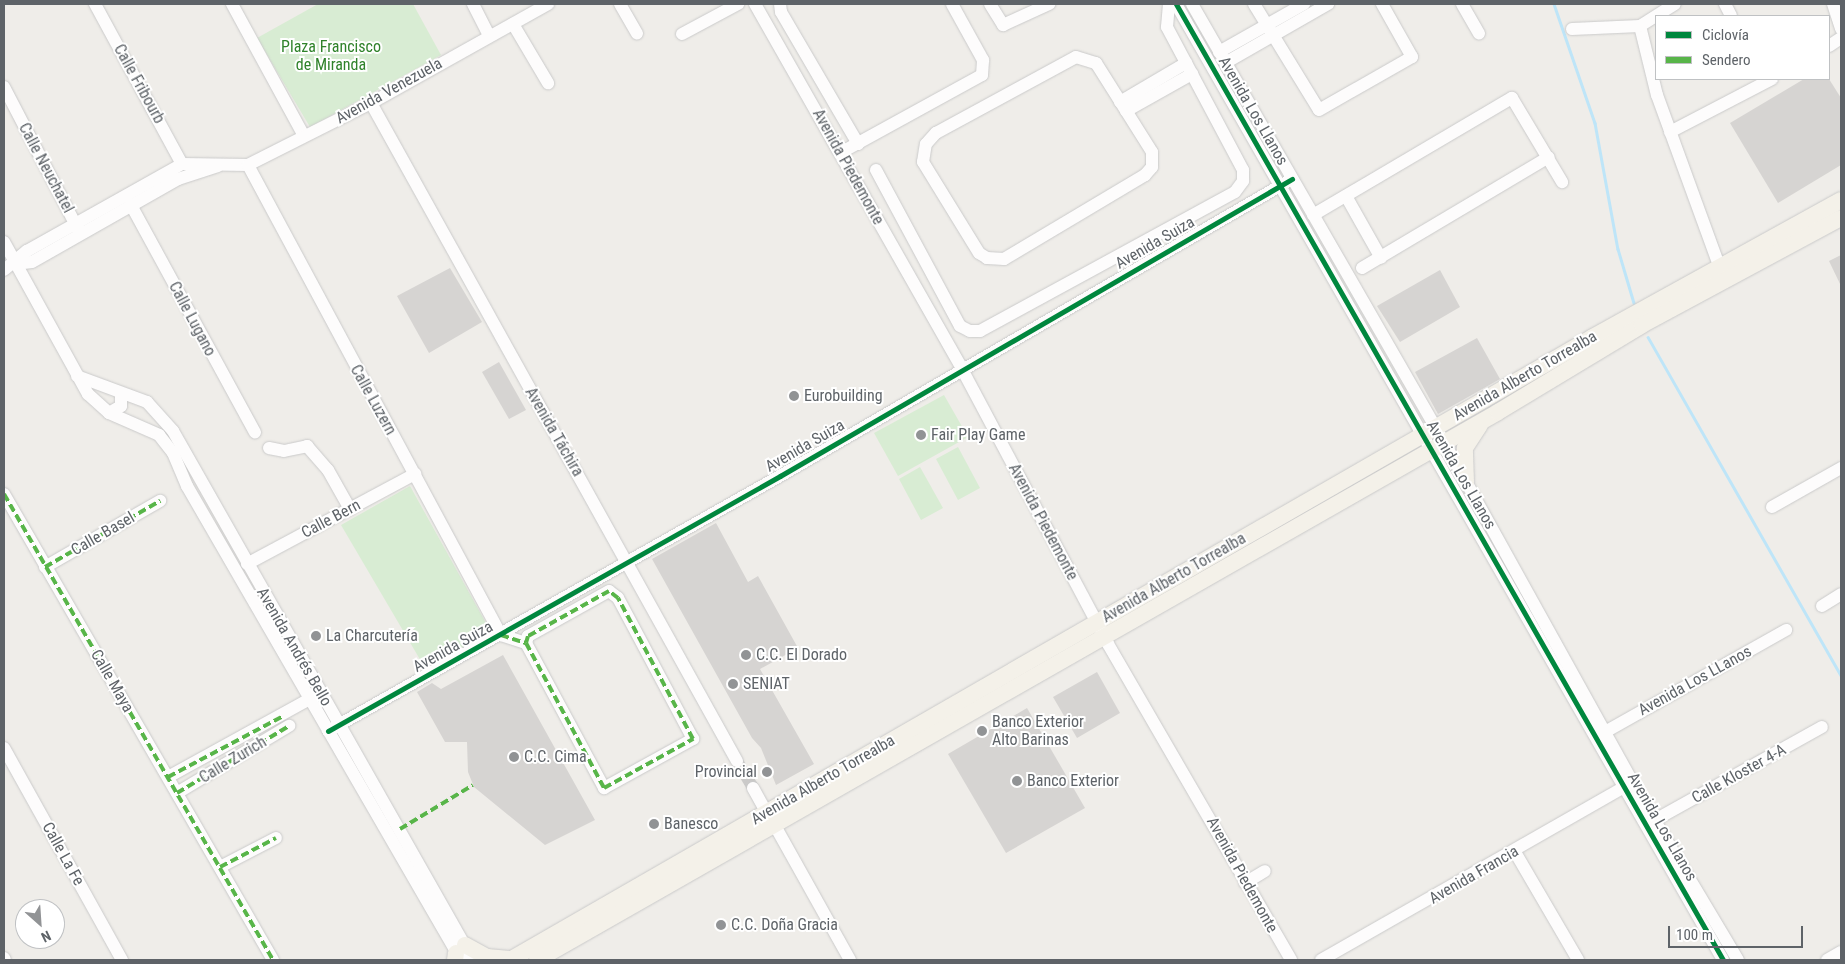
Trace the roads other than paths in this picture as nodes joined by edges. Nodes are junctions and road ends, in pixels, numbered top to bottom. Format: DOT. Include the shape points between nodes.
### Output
graph roads {
  1 [pos="95,4"];
  2 [pos="232,4"];
  3 [pos="473,4"];
  4 [pos="548,4"];
  5 [pos="620,4"];
  6 [pos="738,4"];
  7 [pos="755,4"];
  8 [pos="780,4"];
  9 [pos="952,4"];
  10 [pos="990,4"];
  11 [pos="1049,4"];
  12 [pos="1169,4"];
  13 [pos="1176,4"];
  14 [pos="1192,4"];
  15 [pos="1254,4"];
  16 [pos="1304,4"];
  17 [pos="1328,4"];
  18 [pos="1382,4"];
  19 [pos="1462,4"];
  20 [pos="1675,4"];
  21 [pos="1832,4"];
  22 [pos="1658,15"];
  23 [pos="1655,17"];
  24 [pos="513,24"];
  25 [pos="1640,26"];
  26 [pos="1572,29"];
  27 [pos="1841,29"];
  28 [pos="1269,31"];
  29 [pos="636,33"];
  30 [pos="682,34"];
  31 [pos="1479,34"];
  32 [pos="489,35"];
  33 [pos="1841,38"];
  34 [pos="1830,45"];
  35 [pos="1222,57"];
  36 [pos="1189,68"];
  37 [pos="1655,79"];
  38 [pos="1655,80"];
  39 [pos="1765,81"];
  40 [pos="548,83"];
  41 [pos="4,87"];
  42 [pos="371,103"];
  43 [pos="1123,106"];
  44 [pos="1670,132"];
  45 [pos="304,136"];
  46 [pos="858,144"];
  47 [pos="840,153"];
  48 [pos="1549,157"];
  49 [pos="226,163"];
  50 [pos="182,164"];
  51 [pos="248,165"];
  52 [pos="876,170"];
  53 [pos="1286,182"];
  54 [pos="1562,182"];
  55 [pos="1346,196"];
  56 [pos="1841,200"];
  57 [pos="131,205"];
  58 [pos="1314,214"];
  59 [pos="1841,218"];
  60 [pos="75,222"];
  61 [pos="81,235"];
  62 [pos="4,242"];
  63 [pos="1141,242"];
  64 [pos="1382,258"];
  65 [pos="1151,259"];
  66 [pos="15,264"];
  67 [pos="1719,266"];
  68 [pos="1362,268"];
  69 [pos="4,270"];
  70 [pos="962,369"];
  71 [pos="77,376"];
  72 [pos="115,392"];
  73 [pos="97,402"];
  74 [pos="108,413"];
  75 [pos="1485,419"];
  76 [pos="255,432"];
  77 [pos="1434,439"];
  78 [pos="269,448"];
  79 [pos="1841,468"];
  80 [pos="415,474"];
  81 [pos="1466,482"];
  82 [pos="4,494"];
  83 [pos="160,501"];
  84 [pos="1772,508"];
  85 [pos="350,509"];
  86 [pos="628,561"];
  87 [pos="247,564"];
  88 [pos="45,567"];
  89 [pos="1841,594"];
  90 [pos="1822,606"];
  91 [pos="1101,630"];
  92 [pos="1786,630"];
  93 [pos="501,635"];
  94 [pos="526,643"];
  95 [pos="315,696"];
  96 [pos="286,721"];
  97 [pos="1822,727"];
  98 [pos="334,728"];
  99 [pos="1605,732"];
  100 [pos="4,748"];
  101 [pos="737,760"];
  102 [pos="168,777"];
  103 [pos="753,788"];
  104 [pos="1630,788"];
  105 [pos="177,793"];
  106 [pos="771,819"];
  107 [pos="1655,820"];
  108 [pos="276,838"];
  109 [pos="1516,854"];
  110 [pos="220,867"];
  111 [pos="1265,871"];
  112 [pos="1245,883"];
  113 [pos="1841,952"];
  114 [pos="459,955"];
  115 [pos="122,960"];
  116 [pos="273,960"];
  117 [pos="473,960"];
  118 [pos="511,960"];
  119 [pos="537,960"];
  120 [pos="850,960"];
  121 [pos="1291,960"];
  122 [pos="1321,960"];
  123 [pos="1335,960"];
  124 [pos="1578,960"];
  125 [pos="1723,960"];
  126 [pos="1738,960"];
  127 [pos="1826,960"];
  1 -- 50 [label="street, Calle Fribourb"];
  2 -- 45 [label="street"];
  3 -- 32 [label="street"];
  4 -- 24 [label="street, Avenida Venezuela"];
  5 -- 29 [label="street"];
  6 -- 30 [label="street"];
  7 -- 47 [label="street, Avenida Piedemonte"];
  8 -- 46 [label="street" via="781,12"];
  9 -- 46 [label="street" via="983,60 982,75"];
  10 -- 11 [label="street" via="1003,25"];
  12 -- 36 [label="street" via="1167,27"];
  13 -- 53 [label="street, Avenida Los Llanos"];
  14 -- 35 [label="street, Avenida Los Llanos"];
  15 -- 28 [label="street"];
  16 -- 28 [label="street"];
  17 -- 28 [label="street"];
  18 -- 28 [label="street" via="1412,57 1319,110"];
  19 -- 31 [label="street"];
  20 -- 22 [label="street"];
  21 -- 27 [label="street"];
  23 -- 25 [label="street"];
  24 -- 32 [label="street, Avenida Venezuela"];
  24 -- 40 [label="street"];
  25 -- 26 [label="street"];
  25 -- 37 [label="street"];
  28 -- 35 [label="street"];
  32 -- 42 [label="street, Avenida Venezuela"];
  33 -- 34 [label="street"];
  35 -- 53 [label="street, Avenida Los Llanos"];
  36 -- 43 [label="street"];
  36 -- 63 [label="street" via="1243,170 1243,181 1235,192"];
  38 -- 44 [label="street"];
  39 -- 44 [label="street"];
  41 -- 60 [label="street, Calle Neuchatel"];
  42 -- 45 [label="street, Avenida Venezuela"];
  42 -- 86 [label="street, Avenida Táchira"];
  43 -- 43 [label="street" via="1096,63 1076,57 936,133 926,144 923,162 979,253 991,260 1004,259 1148,173 1152,152"];
  44 -- 67 [label="street"];
  45 -- 51 [label="street, Avenida Venezuela"];
  46 -- 47 [label="street"];
  47 -- 70 [label="street, Avenida Piedemonte"];
  48 -- 54 [label="street"];
  48 -- 55 [label="street" via="1512,98"];
  48 -- 64 [label="street"];
  49 -- 50 [label="street"];
  49 -- 51 [label="street"];
  49 -- 57 [label="street" via="178,179"];
  50 -- 60 [label="street"];
  51 -- 80 [label="street, Calle Luzern"];
  52 -- 63 [label="street" via="960,326 970,331 980,331"];
  53 -- 58 [label="street, Avenida Los Llanos"];
  53 -- 65 [label="street, Avenida Suiza"];
  53 -- 77 [label="street, Avenida Los Llanos"];
  55 -- 58 [label="street"];
  55 -- 64 [label="street"];
  56 -- 67 [label="main road, Avenida Alberto Torrealba"];
  57 -- 61 [label="street"];
  57 -- 76 [label="street, Calle Lugano"];
  58 -- 77 [label="street, Avenida Los Llanos"];
  59 -- 75 [label="main road, Avenida Alberto Torrealba" via="1642,325"];
  60 -- 61 [label="street, Calle Neuchatel"];
  60 -- 66 [label="street" via="27,251"];
  61 -- 66 [label="street" via="32,262"];
  62 -- 66 [label="street, Avenida Andrés Bello"];
  63 -- 65 [label="street"];
  64 -- 68 [label="street"];
  65 -- 70 [label="street, Avenida Suiza"];
  66 -- 69 [label="street"];
  66 -- 71 [label="street, Avenida Andrés Bello"];
  67 -- 77 [label="main road, Avenida Alberto Torrealba"];
  70 -- 86 [label="street, Avenida Suiza"];
  70 -- 91 [label="street, Avenida Piedemonte"];
  71 -- 72 [label="street, Avenida Andrés Bello"];
  71 -- 73 [label="street, Avenida Andrés Bello"];
  72 -- 73 [label="street"];
  72 -- 74 [label="street" via="122,406"];
  72 -- 87 [label="street, Avenida Andrés Bello" via="147,402 168,422"];
  73 -- 74 [label="street, Avenida Andrés Bello"];
  74 -- 95 [label="street, Avenida Andrés Bello" via="152,431 169,447 187,486"];
  75 -- 77 [label="main road, Avenida Alberto Torrealba"];
  75 -- 81 [label="main road" via="1466,444"];
  77 -- 81 [label="street, Avenida Los Llanos"];
  77 -- 91 [label="main road, Avenida Alberto Torrealba"];
  77 -- 104 [label="street, Avenida Los Llanos"];
  78 -- 85 [label="street" via="284,452 307,446 328,470"];
  79 -- 84 [label="street"];
  80 -- 85 [label="street, Calle Bern"];
  80 -- 93 [label="street, Calle Luzern"];
  81 -- 99 [label="street, Avenida Los Llanos"];
  82 -- 88 [label="street, Calle Maya"];
  83 -- 88 [label="street, Calle Basel"];
  85 -- 87 [label="street, Calle Bern"];
  86 -- 93 [label="street, Avenida Suiza"];
  86 -- 101 [label="street, Avenida Táchira"];
  87 -- 95 [label="street, Avenida Andrés Bello"];
  88 -- 102 [label="street, Calle Maya"];
  89 -- 90 [label="street"];
  91 -- 106 [label="main road, Avenida Alberto Torrealba"];
  91 -- 112 [label="street, Avenida Piedemonte"];
  92 -- 99 [label="street, Avenida Los LLanos"];
  93 -- 94 [label="street"];
  93 -- 98 [label="street, Avenida Suiza"];
  94 -- 94 [label="street" via="604,788 693,739 618,598 608,591 528,636"];
  95 -- 96 [label="street"];
  95 -- 98 [label="street, Avenida Andrés Bello"];
  96 -- 102 [label="street, Calle Zurich"];
  96 -- 105 [label="street, Calle Zurich"];
  97 -- 107 [label="street, Calle Kloster 4-A"];
  98 -- 114 [label="street, Avenida Andrés Bello"];
  99 -- 104 [label="street, Avenida Los Llanos"];
  100 -- 115 [label="street, Calle La Fe"];
  102 -- 105 [label="street, Calle Maya"];
  103 -- 106 [label="street"];
  104 -- 107 [label="street, Avenida Los Llanos"];
  104 -- 109 [label="street, Avenida Francia"];
  104 -- 125 [label="street, Avenida Los Llanos"];
  105 -- 110 [label="street, Calle Maya"];
  106 -- 118 [label="main road, Avenida Alberto Torrealba"];
  106 -- 119 [label="main road, Avenida Alberto Torrealba"];
  106 -- 120 [label="street"];
  107 -- 126 [label="street, Avenida Los Llanos"];
  108 -- 110 [label="street"];
  109 -- 122 [label="street, Avenida Francia"];
  109 -- 123 [label="street, Avenida Francia"];
  109 -- 124 [label="street"];
  110 -- 116 [label="street, Calle Maya"];
  111 -- 112 [label="street"];
  112 -- 121 [label="street, Avenida Piedemonte"];
  113 -- 127 [label="street"];
  114 -- 117 [label="street, Avenida Andrés Bello"];
  114 -- 118 [label="main road"];
}
